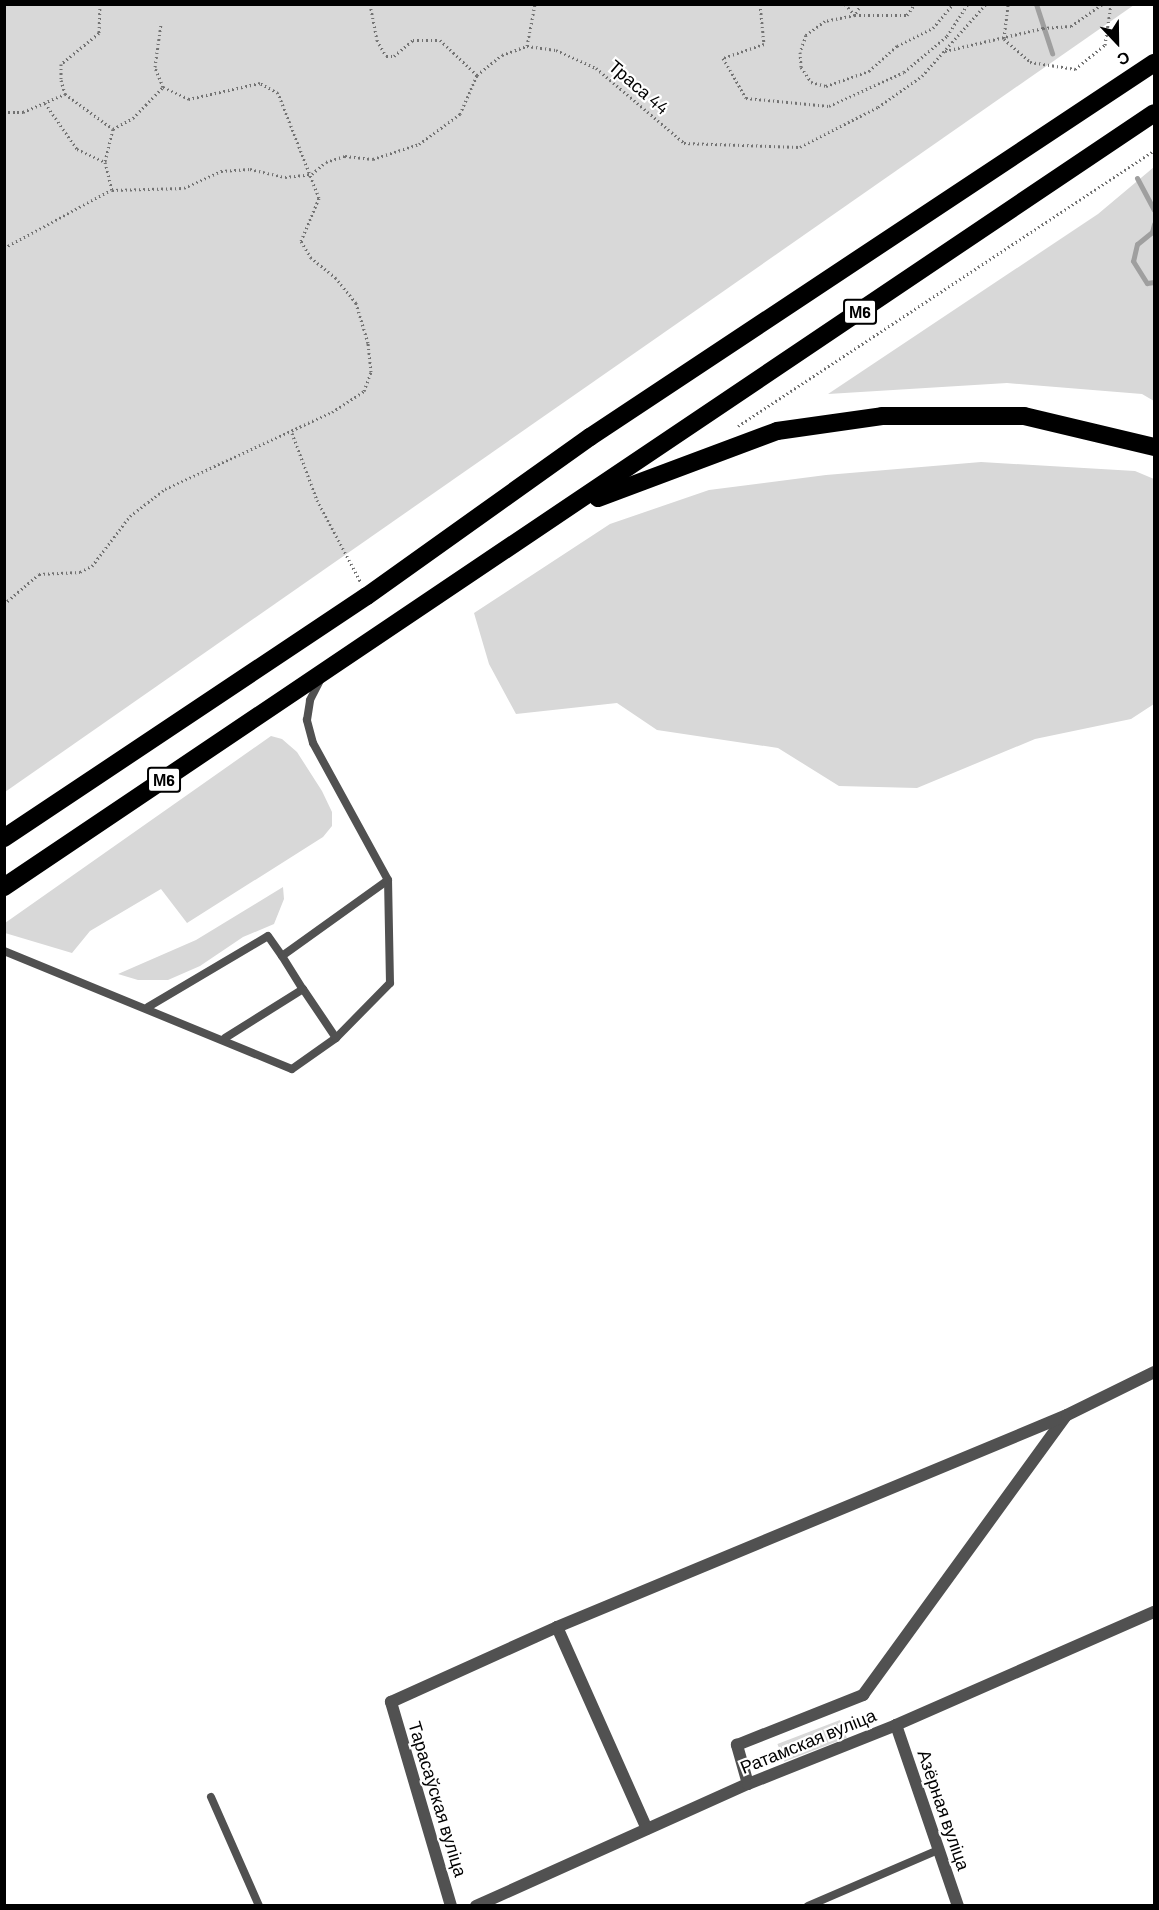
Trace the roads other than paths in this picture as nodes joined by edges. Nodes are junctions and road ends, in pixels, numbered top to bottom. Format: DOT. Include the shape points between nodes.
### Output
graph roads {
  1 [pos="1155,63"];
  2 [pos="1155,113"];
  3 [pos="1155,447"];
  4 [pos="566,511"];
  5 [pos="324,672"];
  6 [pos="8,833"];
  7 [pos="388,880"];
  8 [pos="4,887"];
  9 [pos="4,951"];
  10 [pos="282,956"];
  11 [pos="303,989"];
  12 [pos="148,1007"];
  13 [pos="225,1038"];
  14 [pos="336,1038"];
  15 [pos="1155,1372"];
  16 [pos="1067,1415"];
  17 [pos="1155,1612"];
  18 [pos="557,1627"];
  19 [pos="896,1725"];
  20 [pos="748,1784"];
  21 [pos="211,1797"];
  22 [pos="647,1829"];
  23 [pos="938,1850"];
  24 [pos="259,1905"];
  25 [pos="451,1905"];
  26 [pos="476,1905"];
  27 [pos="808,1905"];
  28 [pos="958,1905"];
  1 -- 6 [label="highway, М6" via="590,437 367,596"];
  2 -- 4 [label="highway, М6"];
  3 -- 4 [label="highway" via="1024,416 934,413 825,422 720,450"];
  4 -- 5 [label="highway, М6"];
  5 -- 7 [label="lane" via="310,700 307,720 313,743"];
  5 -- 8 [label="highway, М6"];
  7 -- 10 [label="lane"];
  7 -- 14 [label="lane" via="390,983"];
  9 -- 12 [label="lane"];
  10 -- 11 [label="lane"];
  10 -- 12 [label="lane" via="268,936"];
  11 -- 13 [label="lane"];
  11 -- 14 [label="lane"];
  12 -- 13 [label="lane"];
  13 -- 14 [label="lane" via="292,1069"];
  15 -- 16 [label="street"];
  16 -- 18 [label="street"];
  16 -- 20 [label="street" via="863,1695 737,1745"];
  17 -- 19 [label="street, Ратамская вуліца"];
  18 -- 22 [label="street"];
  18 -- 25 [label="street, Тарасаўская вуліца" via="391,1702"];
  19 -- 20 [label="street, Ратамская вуліца"];
  19 -- 23 [label="street, Азёрная вуліца"];
  20 -- 22 [label="street, Ратамская вуліца"];
  21 -- 24 [label="lane"];
  22 -- 26 [label="street, Ратамская вуліца"];
  23 -- 27 [label="lane"];
  23 -- 28 [label="street, Азёрная вуліца"];
}
